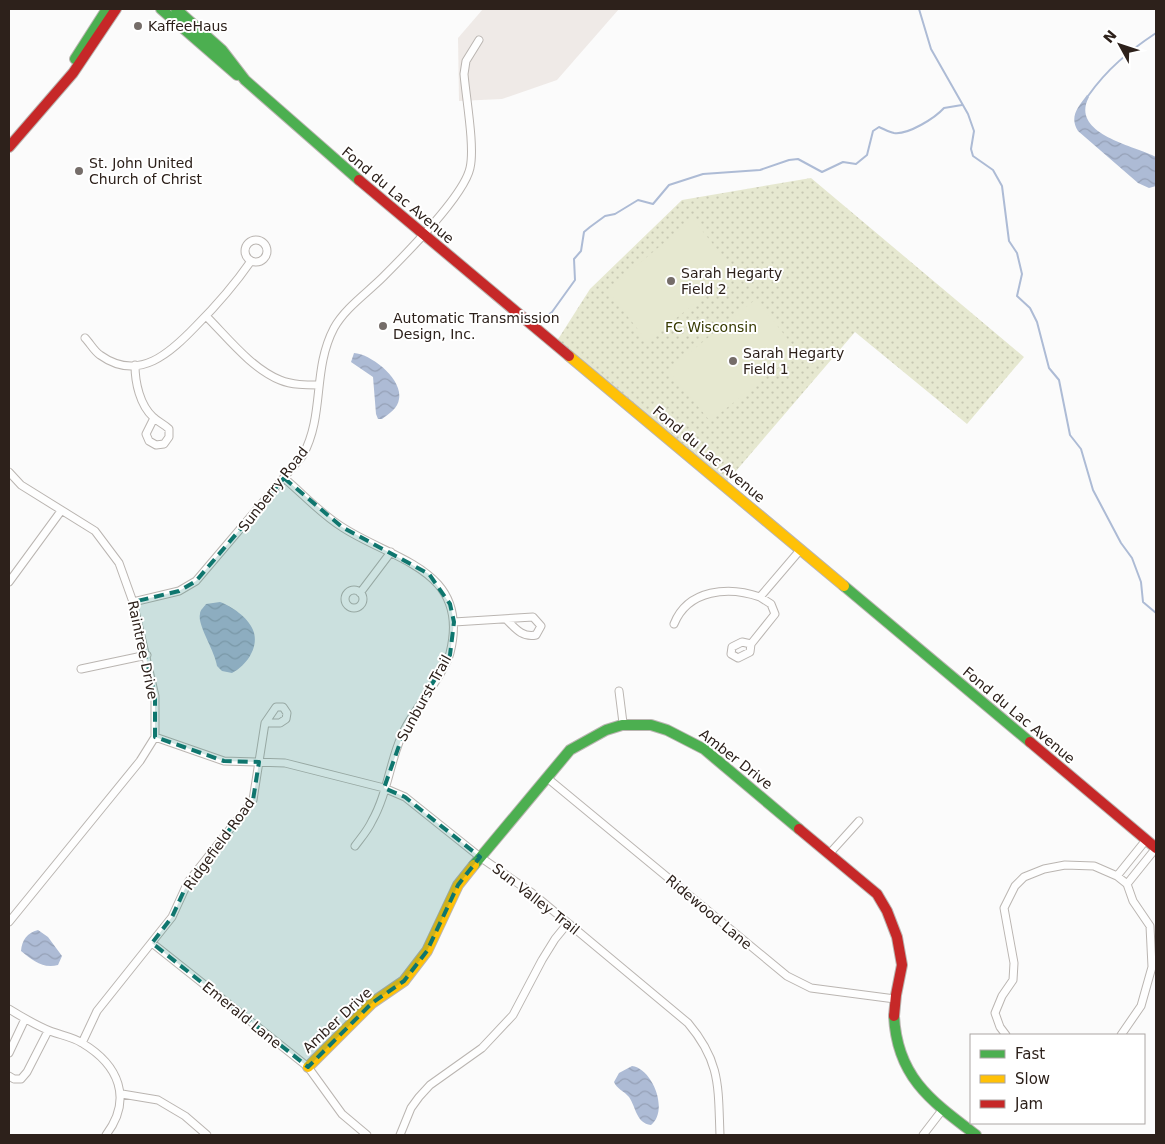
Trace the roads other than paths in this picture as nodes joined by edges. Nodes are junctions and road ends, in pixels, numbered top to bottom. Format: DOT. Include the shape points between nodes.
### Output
graph roads {
  1 [pos="107,9"];
  2 [pos="116,9"];
  3 [pos="161,9"];
  4 [pos="176,9"];
  5 [pos="479,40"];
  6 [pos="245,80"];
  7 [pos="50,97"];
  8 [pos="9,147"];
  9 [pos="423,234"];
  10 [pos="251,261"];
  11 [pos="206,316"];
  12 [pos="85,338"];
  13 [pos="135,366"];
  14 [pos="319,385"];
  15 [pos="154,418"];
  16 [pos="9,472"];
  17 [pos="284,478"];
  18 [pos="61,511"];
  19 [pos="801,549"];
  20 [pos="391,552"];
  21 [pos="9,582"];
  22 [pos="360,593"];
  23 [pos="760,597"];
  24 [pos="133,602"];
  25 [pos="506,618"];
  26 [pos="454,622"];
  27 [pos="674,624"];
  28 [pos="751,644"];
  29 [pos="147,655"];
  30 [pos="81,669"];
  31 [pos="619,692"];
  32 [pos="265,723"];
  33 [pos="623,723"];
  34 [pos="155,737"];
  35 [pos="259,762"];
  36 [pos="546,777"];
  37 [pos="384,788"];
  38 [pos="859,820"];
  39 [pos="1146,840"];
  40 [pos="355,846"];
  41 [pos="1156,848"];
  42 [pos="830,853"];
  43 [pos="480,857"];
  44 [pos="1117,876"];
  45 [pos="1126,884"];
  46 [pos="9,922"];
  47 [pos="568,923"];
  48 [pos="152,943"];
  49 [pos="895,999"];
  50 [pos="9,1010"];
  51 [pos="25,1019"];
  52 [pos="48,1030"];
  53 [pos="1005,1034"];
  54 [pos="1122,1034"];
  55 [pos="82,1043"];
  56 [pos="9,1053"];
  57 [pos="308,1067"];
  58 [pos="9,1076"];
  59 [pos="122,1094"];
  60 [pos="943,1109"];
  61 [pos="106,1135"];
  62 [pos="207,1135"];
  63 [pos="367,1135"];
  64 [pos="400,1135"];
  65 [pos="720,1135"];
  66 [pos="923,1135"];
  67 [pos="976,1135"];
  1 -- 7 [label="main road"];
  2 -- 7 [label="main road" via="73,72"];
  3 -- 6 [label="main road, Fond du Lac Avenue"];
  4 -- 6 [label="main road, Fond du Lac Avenue" via="222,50"];
  5 -- 9 [label="street, Sunberry Road" via="466,61 464,74 470,170 461,189"];
  6 -- 9 [label="main road, Fond du Lac Avenue" via="308,138"];
  7 -- 8 [label="main road"];
  9 -- 14 [label="street, Sunberry Road" via="335,326 324,348"];
  9 -- 19 [label="main road, Fond du Lac Avenue"];
  10 -- 11 [label="street"];
  11 -- 13 [label="street" via="161,358"];
  11 -- 14 [label="street" via="261,368 280,380"];
  12 -- 13 [label="street" via="100,355"];
  13 -- 15 [label="street" via="139,393"];
  14 -- 17 [label="street, Sunberry Road" via="312,438"];
  16 -- 18 [label="street, Raintree Drive" via="22,485"];
  17 -- 20 [label="street, Sunburst Trail" via="342,527"];
  17 -- 24 [label="street, Sunberry Road" via="196,581 179,591"];
  18 -- 21 [label="street"];
  18 -- 24 [label="street, Raintree Drive" via="95,531 119,563"];
  19 -- 23 [label="street"];
  19 -- 39 [label="main road, Fond du Lac Avenue"];
  20 -- 22 [label="street"];
  20 -- 26 [label="street, Sunburst Trail" via="423,570 440,586 450,604"];
  23 -- 27 [label="street" via="732,590 714,592 684,607"];
  23 -- 28 [label="street" via="772,604 775,614"];
  24 -- 29 [label="street, Raintree Drive"];
  25 -- 26 [label="street"];
  26 -- 37 [label="street, Sunburst Trail" via="450,655 406,726"];
  29 -- 30 [label="street"];
  29 -- 34 [label="street, Raintree Drive" via="155,696"];
  31 -- 33 [label="street"];
  32 -- 35 [label="street, Ridgefield Road"];
  33 -- 36 [label="main road, Amber Drive" via="594,734 570,750"];
  33 -- 42 [label="main road, Amber Drive" via="641,722 676,732 704,749"];
  34 -- 35 [label="street, Sun Valley Trail" via="224,761"];
  34 -- 46 [label="street" via="140,761"];
  35 -- 37 [label="street, Sun Valley Trail" via="285,763"];
  35 -- 48 [label="street, Ridgefield Road" via="253,800 188,882 172,917"];
  36 -- 43 [label="main road, Amber Drive"];
  36 -- 49 [label="street, Ridewood Lane" via="787,976 811,988"];
  37 -- 40 [label="street, Sunburst Trail" via="373,820"];
  37 -- 43 [label="street, Sun Valley Trail" via="426,812"];
  38 -- 42 [label="street"];
  39 -- 41 [label="main road, Fond du Lac Avenue"];
  39 -- 44 [label="street"];
  41 -- 45 [label="street"];
  42 -- 49 [label="main road, Amber Drive" via="877,894 891,916 898,934 902,968"];
  43 -- 47 [label="street, Sun Valley Trail"];
  43 -- 57 [label="main road, Amber Drive" via="458,885 427,952 404,981 372,1003"];
  44 -- 45 [label="street"];
  44 -- 53 [label="street" via="1094,866 1065,865 1024,876 1015,886 1004,908 1014,963 1013,980 995,1013"];
  45 -- 54 [label="street" via="1150,926 1152,967 1141,1006"];
  47 -- 64 [label="street" via="546,953 513,1015 482,1048 419,1096"];
  47 -- 65 [label="street, Sun Valley Trail" via="688,1023 701,1038 717,1075"];
  48 -- 55 [label="street, Ridgefield Road" via="97,1011"];
  48 -- 57 [label="street, Emerald Lane"];
  49 -- 60 [label="main road, Amber Drive" via="895,1033 908,1071"];
  50 -- 51 [label="street"];
  51 -- 52 [label="street"];
  51 -- 56 [label="street"];
  52 -- 55 [label="street"];
  52 -- 58 [label="street" via="28,1072 21,1079"];
  55 -- 59 [label="street" via="108,1063"];
  57 -- 63 [label="street, Emerald Lane" via="342,1114"];
  59 -- 61 [label="street" via="115,1123"];
  59 -- 62 [label="street" via="158,1100 185,1116"];
  60 -- 66 [label="street"];
  60 -- 67 [label="main road, Amber Drive"];
}
